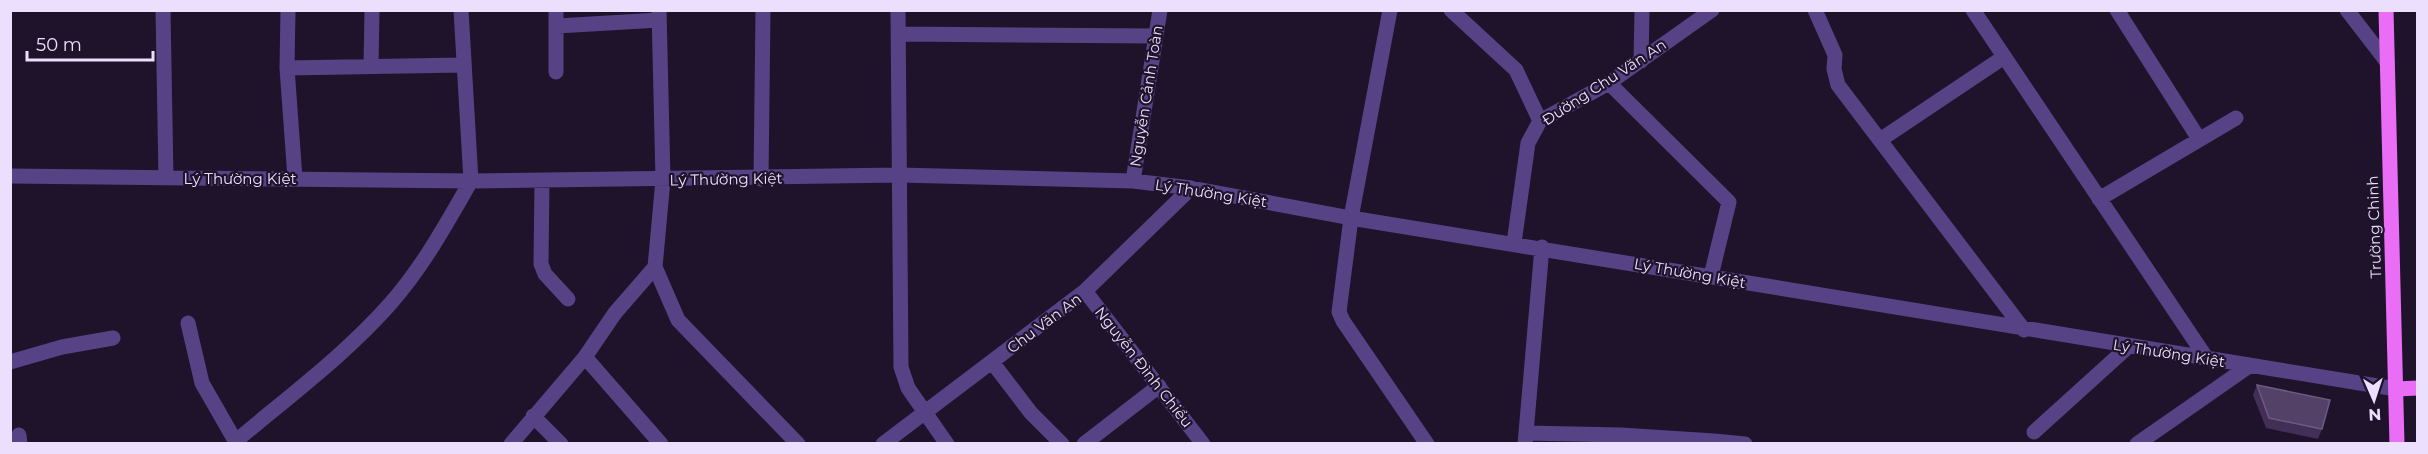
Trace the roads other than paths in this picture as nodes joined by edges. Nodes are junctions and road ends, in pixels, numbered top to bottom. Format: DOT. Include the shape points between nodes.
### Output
graph roads {
  1 [pos="163,10"];
  2 [pos="288,10"];
  3 [pos="372,10"];
  4 [pos="460,10"];
  5 [pos="763,10"];
  6 [pos="898,10"];
  7 [pos="1160,10"];
  8 [pos="1390,10"];
  9 [pos="1451,10"];
  10 [pos="1642,10"];
  11 [pos="1712,10"];
  12 [pos="1815,10"];
  13 [pos="1972,10"];
  14 [pos="2117,10"];
  15 [pos="2347,10"];
  16 [pos="2386,10"];
  17 [pos="659,15"];
  18 [pos="556,18"];
  19 [pos="898,34"];
  20 [pos="1156,36"];
  21 [pos="2004,57"];
  22 [pos="1641,61"];
  23 [pos="2387,62"];
  24 [pos="462,65"];
  25 [pos="371,66"];
  26 [pos="287,68"];
  27 [pos="556,72"];
  28 [pos="1609,83"];
  29 [pos="2235,118"];
  30 [pos="1540,121"];
  31 [pos="2199,139"];
  32 [pos="1880,140"];
  33 [pos="899,175"];
  34 [pos="10,177"];
  35 [pos="166,178"];
  36 [pos="295,178"];
  37 [pos="761,179"];
  38 [pos="663,180"];
  39 [pos="471,181"];
  40 [pos="542,181"];
  41 [pos="1132,181"];
  42 [pos="1191,188"];
  43 [pos="2099,199"];
  44 [pos="1351,218"];
  45 [pos="1514,243"];
  46 [pos="1542,247"];
  47 [pos="655,267"];
  48 [pos="1711,276"];
  49 [pos="1085,291"];
  50 [pos="568,299"];
  51 [pos="188,323"];
  52 [pos="2024,330"];
  53 [pos="113,338"];
  54 [pos="2129,346"];
  55 [pos="585,357"];
  56 [pos="2207,359"];
  57 [pos="10,362"];
  58 [pos="992,362"];
  59 [pos="2249,366"];
  60 [pos="1159,386"];
  61 [pos="2418,388"];
  62 [pos="2396,389"];
  63 [pos="925,412"];
  64 [pos="533,416"];
  65 [pos="2034,432"];
  66 [pos="1526,438"];
  67 [pos="1621,439"];
  68 [pos="236,442"];
  69 [pos="1714,442"];
  70 [pos="511,444"];
  71 [pos="561,444"];
  72 [pos="661,444"];
  73 [pos="798,444"];
  74 [pos="883,444"];
  75 [pos="947,444"];
  76 [pos="1062,444"];
  77 [pos="1084,444"];
  78 [pos="1203,444"];
  79 [pos="1427,444"];
  80 [pos="1745,444"];
  81 [pos="2137,444"];
  82 [pos="2397,444"];
  1 -- 35 [label="street"];
  2 -- 26 [label="street"];
  3 -- 25 [label="street"];
  4 -- 24 [label="street"];
  5 -- 37 [label="street"];
  6 -- 19 [label="street"];
  7 -- 20 [label="street, Nguyễn Cảnh Toàn"];
  8 -- 44 [label="street"];
  9 -- 30 [label="street" via="1516,70"];
  10 -- 22 [label="street"];
  11 -- 22 [label="street, Đường Chu Văn An"];
  12 -- 32 [label="street" via="1835,55 1838,85"];
  13 -- 21 [label="street"];
  14 -- 31 [label="street"];
  15 -- 23 [label="street"];
  16 -- 23 [label="main road, Trường Chinh"];
  17 -- 18 [label="street"];
  17 -- 38 [label="street"];
  18 -- 27 [label="street"];
  19 -- 20 [label="street"];
  19 -- 33 [label="street"];
  20 -- 41 [label="street, Nguyễn Cảnh Toàn"];
  21 -- 32 [label="street"];
  21 -- 43 [label="street"];
  22 -- 28 [label="street, Đường Chu Văn An"];
  23 -- 62 [label="main road, Trường Chinh"];
  24 -- 25 [label="street"];
  24 -- 39 [label="street"];
  25 -- 26 [label="street"];
  26 -- 36 [label="street"];
  28 -- 30 [label="street, Đường Chu Văn An"];
  28 -- 48 [label="street" via="1729,202"];
  29 -- 31 [label="street"];
  30 -- 45 [label="street, Đường Chu Văn An" via="1528,143"];
  31 -- 43 [label="street"];
  32 -- 52 [label="street"];
  33 -- 37 [label="street, Lý Thường Kiệt"];
  33 -- 41 [label="street, Lý Thường Kiệt"];
  33 -- 63 [label="street" via="901,367 908,388"];
  34 -- 35 [label="street, Lý Thường Kiệt"];
  35 -- 36 [label="street, Lý Thường Kiệt"];
  36 -- 39 [label="street, Lý Thường Kiệt"];
  37 -- 38 [label="street, Lý Thường Kiệt"];
  38 -- 40 [label="street, Lý Thường Kiệt"];
  38 -- 47 [label="street"];
  39 -- 40 [label="street, Lý Thường Kiệt"];
  39 -- 68 [label="street" via="431,251 390,304 351,344"];
  40 -- 50 [label="street" via="541,264"];
  41 -- 42 [label="street, Lý Thường Kiệt"];
  42 -- 44 [label="street, Lý Thường Kiệt"];
  42 -- 49 [label="street, Chu Văn An"];
  43 -- 56 [label="street"];
  44 -- 45 [label="street, Lý Thường Kiệt"];
  44 -- 79 [label="street" via="1339,312"];
  45 -- 46 [label="street, Lý Thường Kiệt"];
  46 -- 48 [label="street, Lý Thường Kiệt"];
  46 -- 66 [label="street"];
  47 -- 55 [label="street" via="615,313"];
  47 -- 73 [label="street" via="678,320"];
  48 -- 52 [label="street, Lý Thường Kiệt"];
  49 -- 58 [label="street, Chu Văn An"];
  49 -- 60 [label="street, Nguyễn Đình Chiểu"];
  51 -- 68 [label="street" via="202,383"];
  52 -- 54 [label="street, Lý Thường Kiệt"];
  53 -- 57 [label="street"];
  54 -- 56 [label="street, Lý Thường Kiệt"];
  54 -- 65 [label="street"];
  55 -- 64 [label="street"];
  55 -- 72 [label="street"];
  56 -- 59 [label="street, Lý Thường Kiệt"];
  58 -- 63 [label="street, Chu Văn An"];
  58 -- 76 [label="street" via="1031,413"];
  59 -- 62 [label="street, Lý Thường Kiệt"];
  59 -- 81 [label="street"];
  60 -- 77 [label="street"];
  60 -- 78 [label="street, Nguyễn Đình Chiểu"];
  61 -- 62 [label="main road"];
  62 -- 82 [label="main road, Trường Chinh"];
  63 -- 74 [label="street, Chu Văn An"];
  63 -- 75 [label="street"];
  64 -- 70 [label="street"];
  64 -- 71 [label="street"];
  66 -- 67 [label="street"];
  67 -- 69 [label="street"];
  69 -- 80 [label="street"];
}
